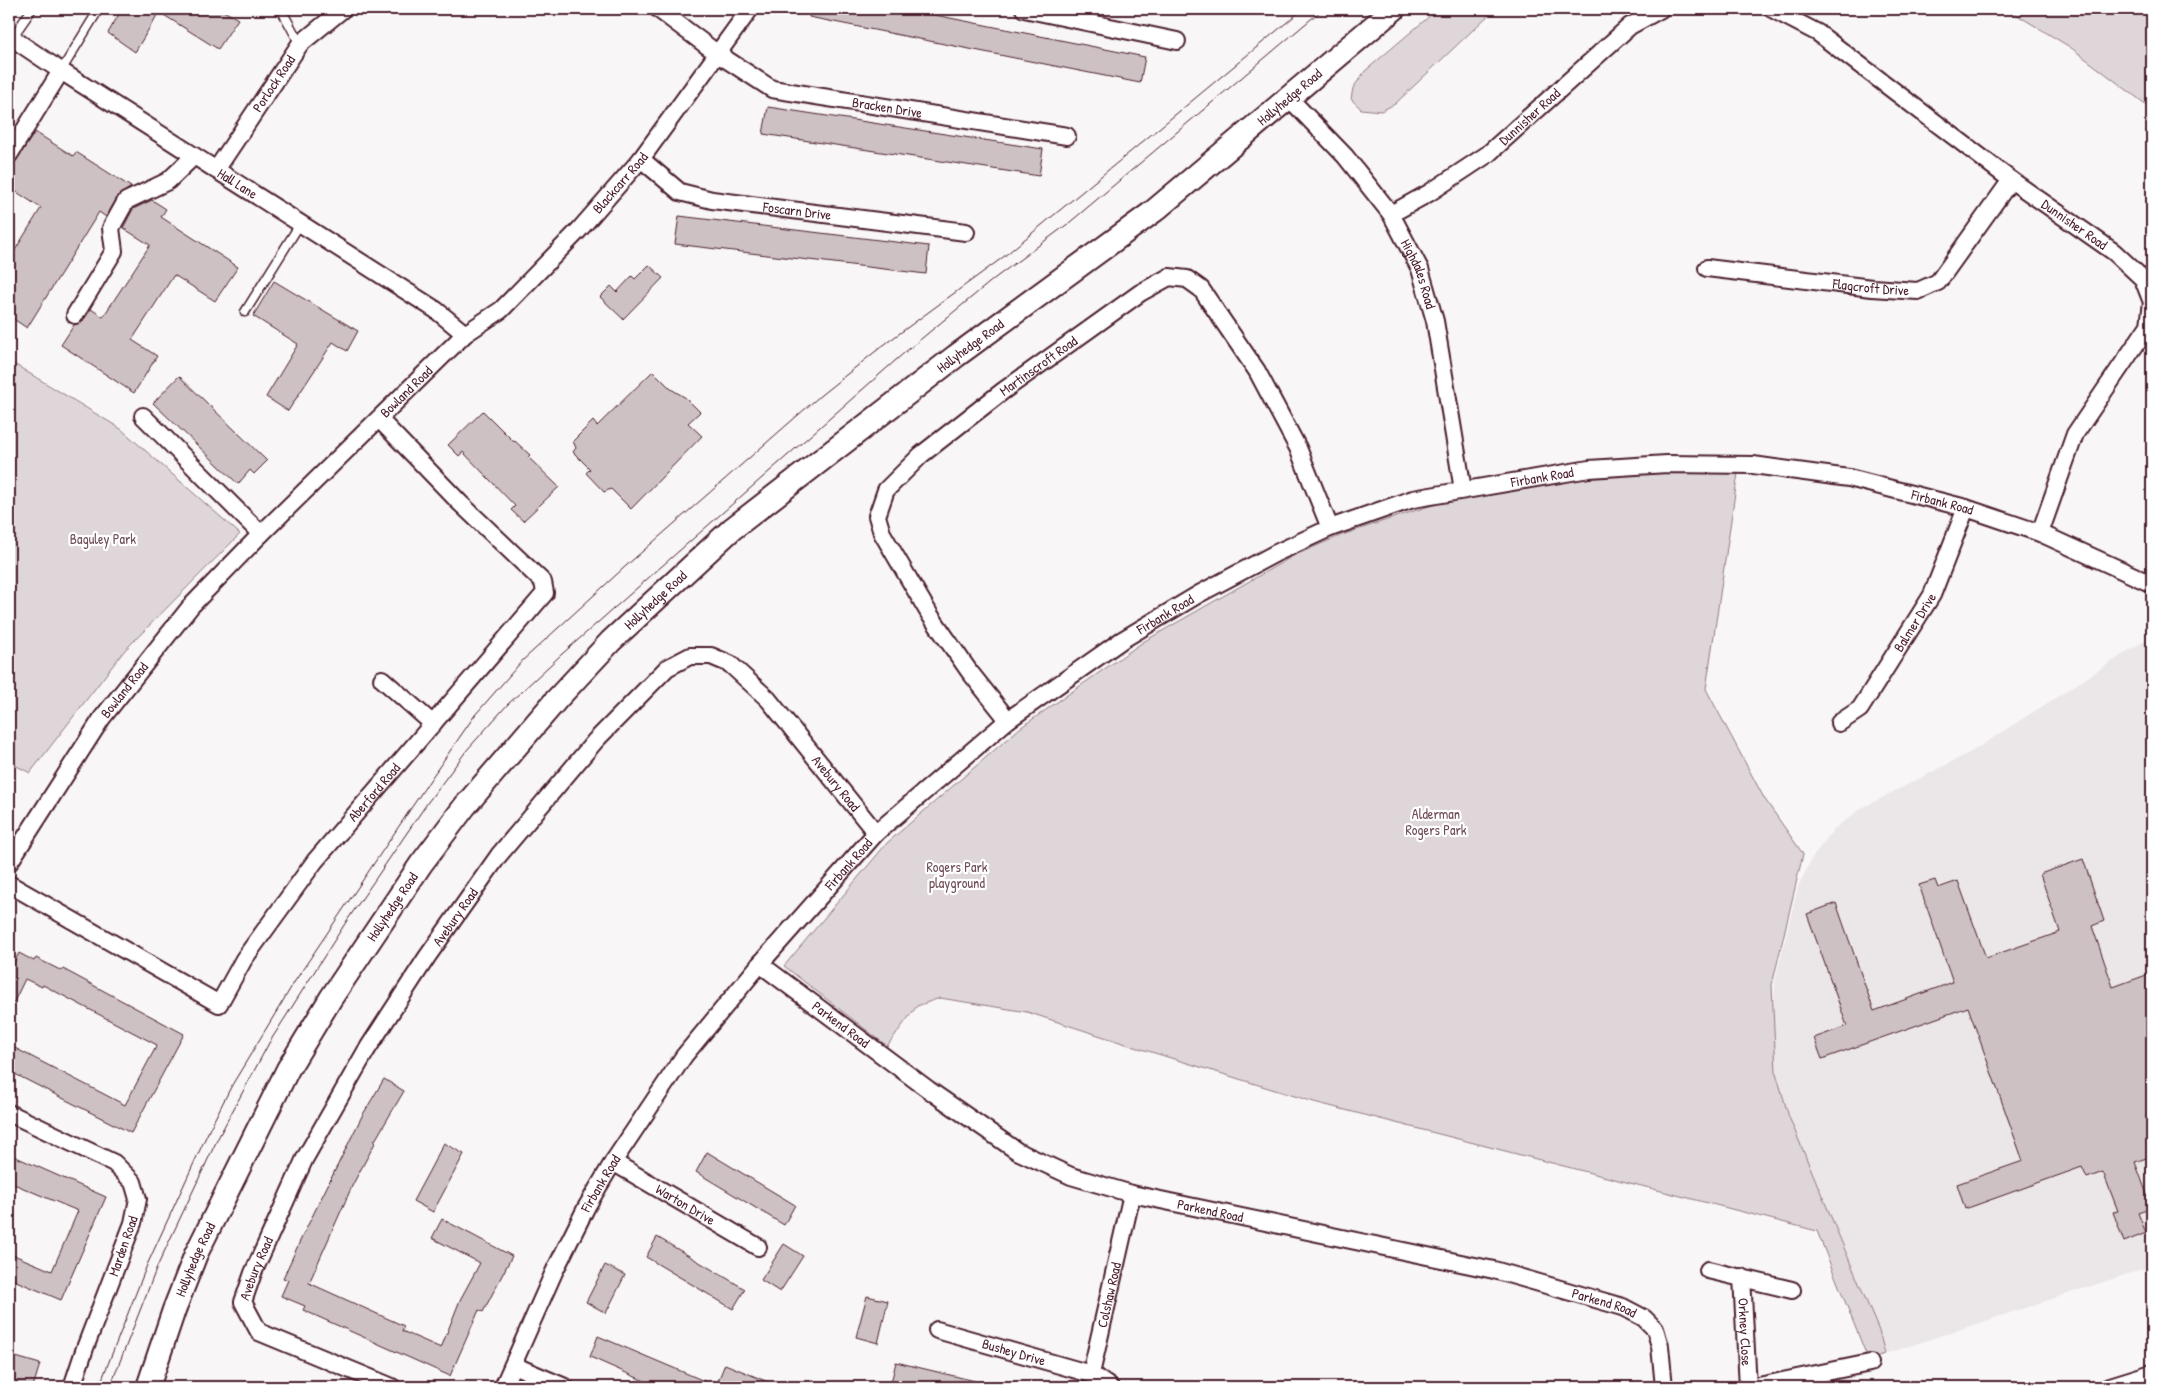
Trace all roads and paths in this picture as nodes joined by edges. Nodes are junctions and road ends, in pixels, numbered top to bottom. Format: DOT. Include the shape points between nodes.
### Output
graph roads {
  1 [pos="32,9"];
  2 [pos="99,9"];
  3 [pos="282,9"];
  4 [pos="343,9"];
  5 [pos="658,9"];
  6 [pos="750,9"];
  7 [pos="1024,9"];
  8 [pos="1394,9"];
  9 [pos="1661,9"];
  10 [pos="1772,9"];
  11 [pos="11,37"];
  12 [pos="1177,41"];
  13 [pos="300,44"];
  14 [pos="718,54"];
  15 [pos="61,71"];
  16 [pos="1289,98"];
  17 [pos="1067,136"];
  18 [pos="9,155"];
  19 [pos="194,156"];
  20 [pos="641,159"];
  21 [pos="216,170"];
  22 [pos="2011,180"];
  23 [pos="1391,214"];
  24 [pos="300,224"];
  25 [pos="966,232"];
  26 [pos="1707,268"];
  27 [pos="246,312"];
  28 [pos="75,315"];
  29 [pos="465,334"];
  30 [pos="142,416"];
  31 [pos="379,419"];
  32 [pos="1463,490"];
  33 [pos="1966,508"];
  34 [pos="1330,528"];
  35 [pos="2040,533"];
  36 [pos="261,534"];
  37 [pos="2152,584"];
  38 [pos="382,679"];
  39 [pos="1008,720"];
  40 [pos="1839,723"];
  41 [pos="433,724"];
  42 [pos="876,833"];
  43 [pos="9,863"];
  44 [pos="9,884"];
  45 [pos="760,964"];
  46 [pos="9,1113"];
  47 [pos="613,1162"];
  48 [pos="1132,1194"];
  49 [pos="758,1247"];
  50 [pos="1708,1270"];
  51 [pos="1742,1277"];
  52 [pos="1792,1290"];
  53 [pos="936,1330"];
  54 [pos="1870,1363"];
  55 [pos="513,1365"];
  56 [pos="1091,1374"];
  57 [pos="2152,1375"];
  58 [pos="72,1387"];
  59 [pos="148,1387"];
  60 [pos="392,1387"];
  61 [pos="503,1387"];
  62 [pos="565,1387"];
  63 [pos="1110,1387"];
  64 [pos="1664,1387"];
  65 [pos="1748,1387"];
  66 [pos="1754,1387"];
  67 [pos="2108,1387"];
  1 -- 11 [label="lane"];
  2 -- 15 [label="lane"];
  3 -- 13 [label="lane"];
  4 -- 13 [label="street, Porlock Road"];
  5 -- 14 [label="street"];
  6 -- 14 [label="street, Blackcarr Road"];
  7 -- 12 [label="street"];
  8 -- 16 [label="street, Hollyhedge Road"];
  9 -- 23 [label="street, Dunnisher Road" via="1630,26 1488,154"];
  10 -- 22 [label="street, Dunnisher Road" via="1818,33"];
  11 -- 15 [label="street, Hall Lane"];
  13 -- 21 [label="street, Porlock Road"];
  14 -- 17 [label="street, Bracken Drive" via="772,88"];
  14 -- 20 [label="street, Blackcarr Road"];
  15 -- 18 [label="street"];
  15 -- 19 [label="street, Hall Lane"];
  16 -- 23 [label="street, Highdales Road" via="1344,156"];
  16 -- 59 [label="street, Hollyhedge Road" via="1154,211 956,356 732,529 611,641 557,699 465,806 421,864 288,1069 196,1254"];
  19 -- 21 [label="street, Hall Lane"];
  19 -- 28 [label="street" via="168,181 126,202 111,228 114,251"];
  20 -- 25 [label="street, Foscarn Drive" via="680,192 712,200"];
  20 -- 29 [label="street, Blackcarr Road" via="579,230 500,310"];
  21 -- 24 [label="street, Hall Lane"];
  22 -- 26 [label="street, Flagcroft Drive" via="1938,282 1918,292"];
  22 -- 35 [label="street, Dunnisher Road" via="2114,252 2143,279 2152,302 2150,325 2075,434"];
  23 -- 32 [label="street, Highdales Road" via="1420,269 1436,321"];
  24 -- 27 [label="lane"];
  24 -- 29 [label="street, Hall Lane" via="436,310"];
  29 -- 31 [label="street, Bowland Road"];
  30 -- 36 [label="street"];
  31 -- 36 [label="street, Bowland Road"];
  31 -- 41 [label="street, Aberford Road" via="548,587"];
  32 -- 33 [label="street, Firbank Road" via="1590,469 1667,464 1753,465 1849,478"];
  32 -- 34 [label="street, Firbank Road" via="1413,499"];
  33 -- 35 [label="street, Firbank Road"];
  33 -- 40 [label="street, Balmer Drive" via="1932,595 1860,709"];
  34 -- 39 [label="street, Firbank Road" via="1190,599 1122,640"];
  34 -- 39 [label="street, Martinscroft Road" via="1298,448 1266,388 1201,289 1187,279 1169,278 1140,293 921,454 886,490 877,516 882,533 930,615"];
  35 -- 37 [label="street, Firbank Road"];
  36 -- 43 [label="street, Bowland Road" via="191,606 102,718"];
  38 -- 41 [label="street"];
  39 -- 42 [label="street, Firbank Road"];
  41 -- 44 [label="street, Aberford Road" via="315,862 244,959 219,1004"];
  42 -- 45 [label="street, Firbank Road"];
  42 -- 60 [label="street, Avebury Road" via="768,699 730,664 712,656 690,656 667,668 596,740 499,856 427,957 366,1051 305,1158 243,1302 259,1332"];
  45 -- 47 [label="street, Firbank Road" via="684,1056"];
  45 -- 48 [label="street, Parkend Road" via="1017,1151 1071,1176"];
  46 -- 58 [label="street, Marden Road" via="114,1163 133,1182 138,1200 133,1223"];
  47 -- 49 [label="street, Warton Drive"];
  47 -- 55 [label="street, Firbank Road" via="554,1272"];
  48 -- 56 [label="street, Colshaw Road"];
  48 -- 64 [label="street, Parkend Road" via="1494,1270 1623,1307 1644,1318 1655,1329"];
  50 -- 51 [label="street, Orkney Close"];
  51 -- 52 [label="street, Orkney Close"];
  51 -- 65 [label="street, Orkney Close"];
  53 -- 56 [label="street, Bushey Drive"];
  54 -- 66 [label="street"];
  55 -- 61 [label="street, Firbank Road"];
  55 -- 62 [label="street"];
  56 -- 63 [label="street"];
  57 -- 67 [label="street"];
}
